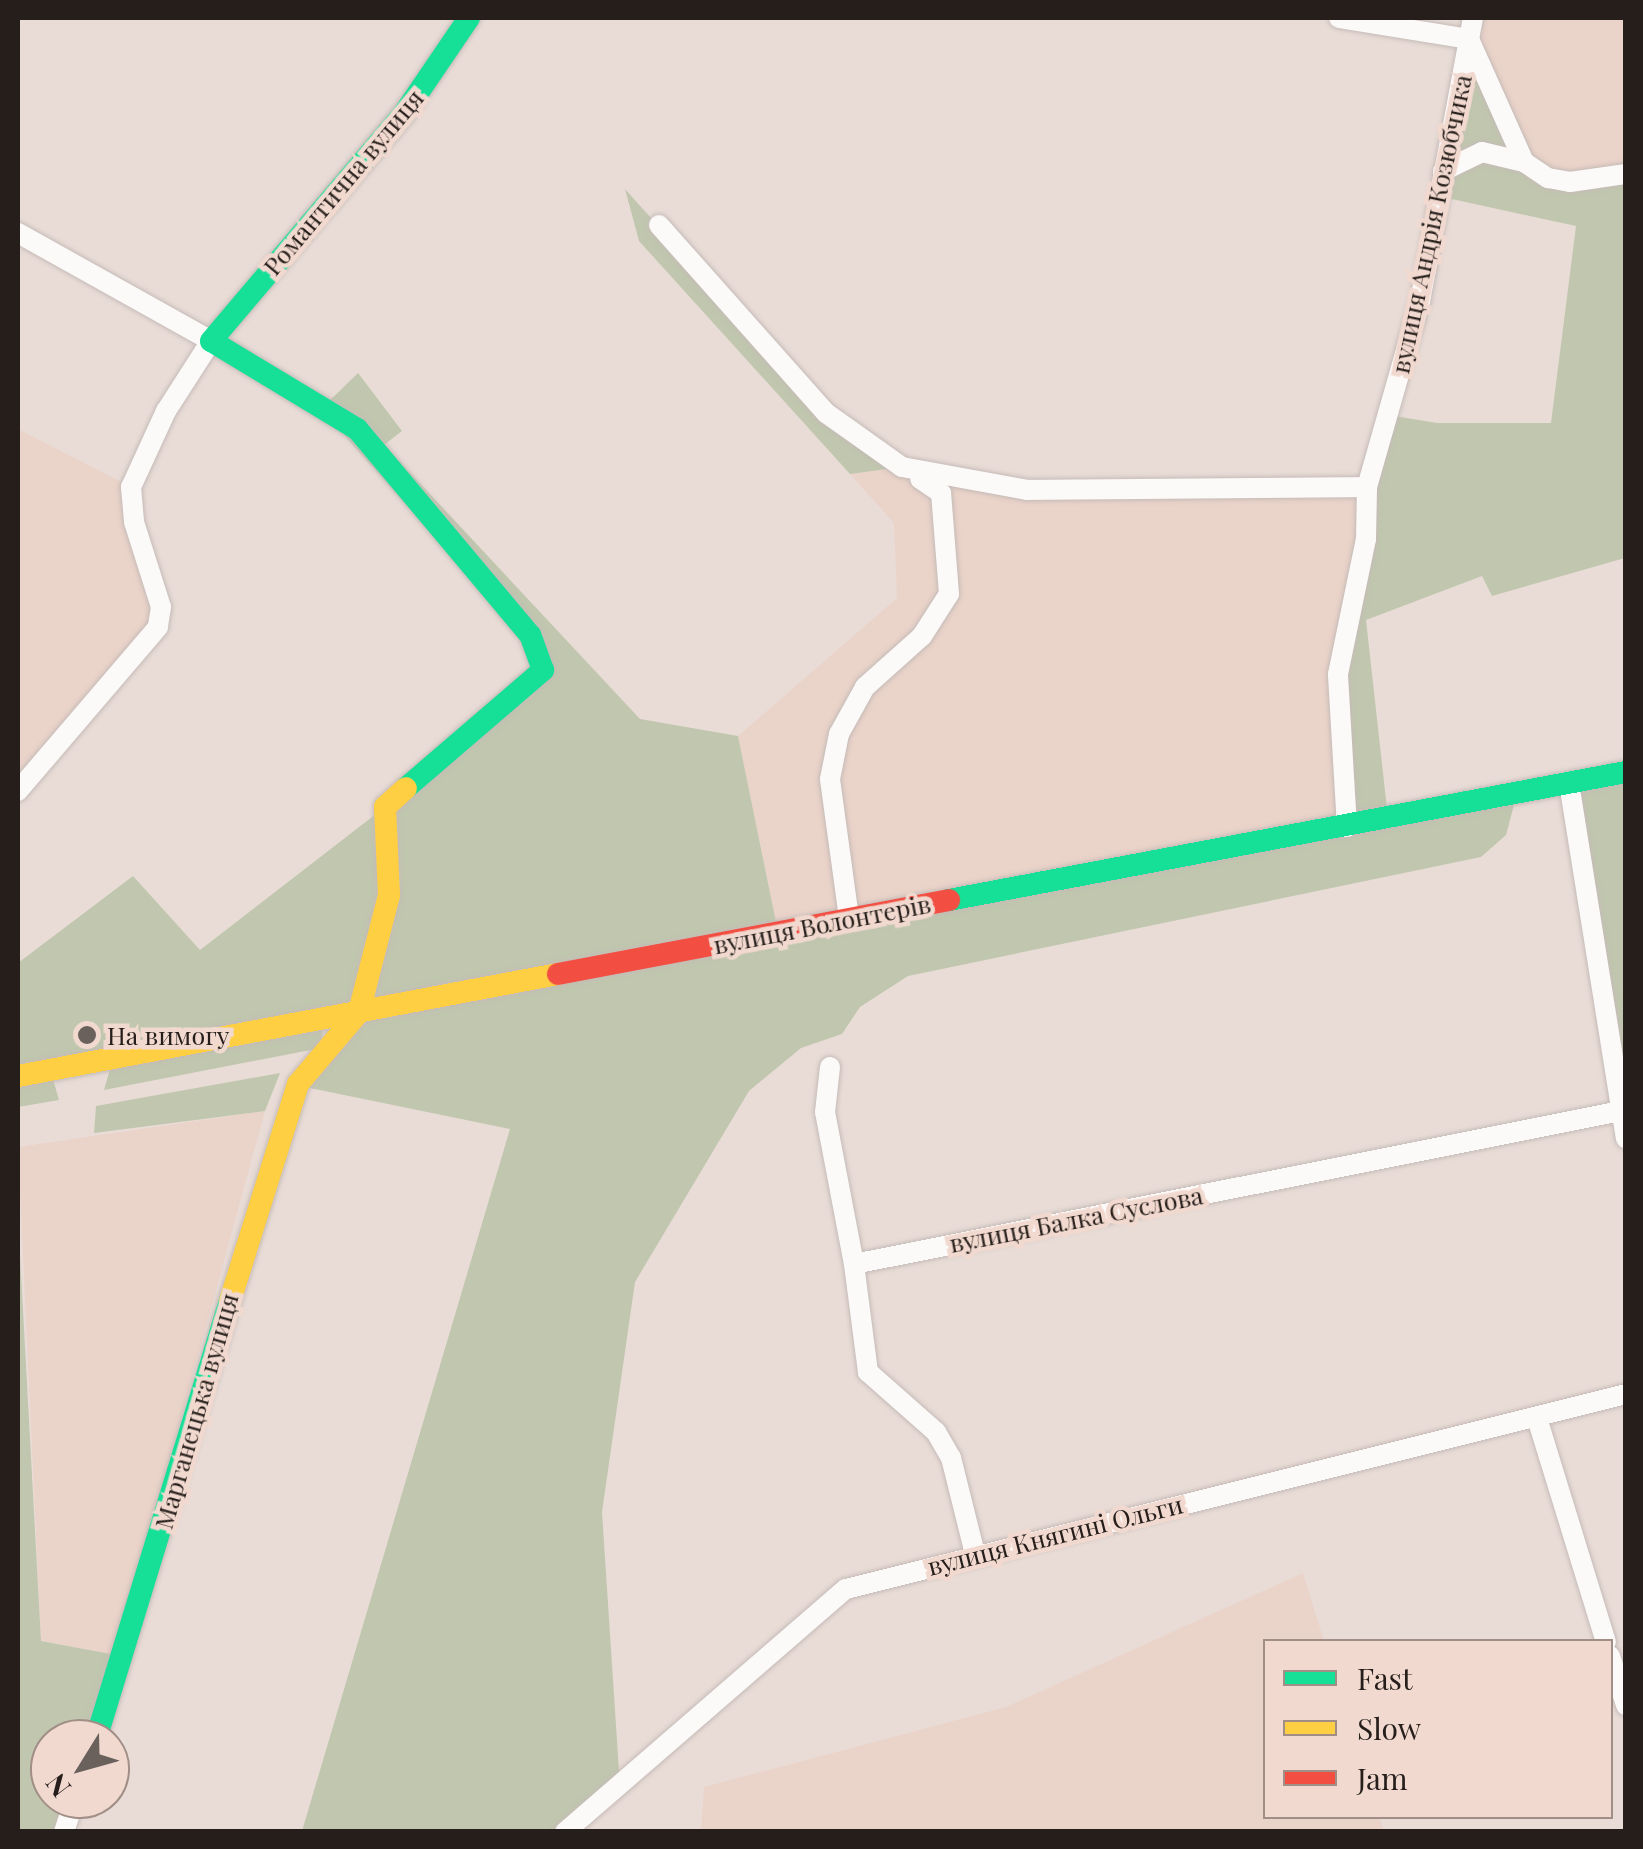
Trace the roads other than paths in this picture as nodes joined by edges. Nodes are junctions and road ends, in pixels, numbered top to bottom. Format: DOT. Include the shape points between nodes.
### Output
graph roads {
  1 [pos="470,18"];
  2 [pos="1339,18"];
  3 [pos="1471,28"];
  4 [pos="1524,162"];
  5 [pos="1443,171"];
  6 [pos="1626,174"];
  7 [pos="659,225"];
  8 [pos="18,233"];
  9 [pos="211,341"];
  10 [pos="902,466"];
  11 [pos="1367,487"];
  12 [pos="1626,772"];
  13 [pos="1568,783"];
  14 [pos="18,792"];
  15 [pos="1348,827"];
  16 [pos="849,918"];
  17 [pos="358,1012"];
  18 [pos="830,1067"];
  19 [pos="18,1076"];
  20 [pos="1621,1111"];
  21 [pos="1626,1138"];
  22 [pos="854,1264"];
  23 [pos="1626,1394"];
  24 [pos="1538,1418"];
  25 [pos="975,1554"];
  26 [pos="1605,1639"];
  27 [pos="1613,1665"];
  28 [pos="1626,1705"];
  29 [pos="102,1719"];
  30 [pos="565,1832"];
  1 -- 9 [label="street, Романтична вулиця" via="403,116"];
  2 -- 3 [label="street"];
  3 -- 4 [label="street"];
  3 -- 5 [label="street, вулиця Андрія Козюбчика"];
  4 -- 5 [label="street" via="1482,152"];
  4 -- 6 [label="street" via="1548,178 1570,182"];
  5 -- 11 [label="street, вулиця Андрія Козюбчика" via="1420,301"];
  7 -- 10 [label="street" via="826,412"];
  8 -- 9 [label="street"];
  9 -- 14 [label="street, Романтична вулиця" via="166,411 132,487 134,522 161,606 158,627"];
  9 -- 17 [label="street" via="357,429 543,658 534,680 385,806 389,895"];
  10 -- 11 [label="street" via="947,480 1027,490"];
  10 -- 16 [label="street" via="941,492 949,594 922,636 865,686 839,734 830,779"];
  11 -- 15 [label="street, вулиця Андрія Козюбчика" via="1366,540 1338,674"];
  12 -- 13 [label="street, вулиця Волонтерів"];
  13 -- 15 [label="street, вулиця Волонтерів"];
  13 -- 20 [label="street"];
  15 -- 16 [label="street, вулиця Волонтерів"];
  16 -- 17 [label="street, вулиця Волонтерів"];
  17 -- 19 [label="street, вулиця Волонтерів"];
  17 -- 29 [label="street, Марганецька вулиця" via="298,1084"];
  18 -- 22 [label="street" via="825,1112"];
  20 -- 21 [label="street"];
  20 -- 22 [label="street, вулиця Балка Суслова"];
  22 -- 25 [label="street" via="868,1372 936,1432 951,1458"];
  23 -- 24 [label="street, вулиця Княгині Ольги"];
  24 -- 25 [label="street, вулиця Княгині Ольги"];
  24 -- 26 [label="street"];
  25 -- 30 [label="street, вулиця Княгині Ольги" via="846,1589"];
  27 -- 28 [label="street"];
}
